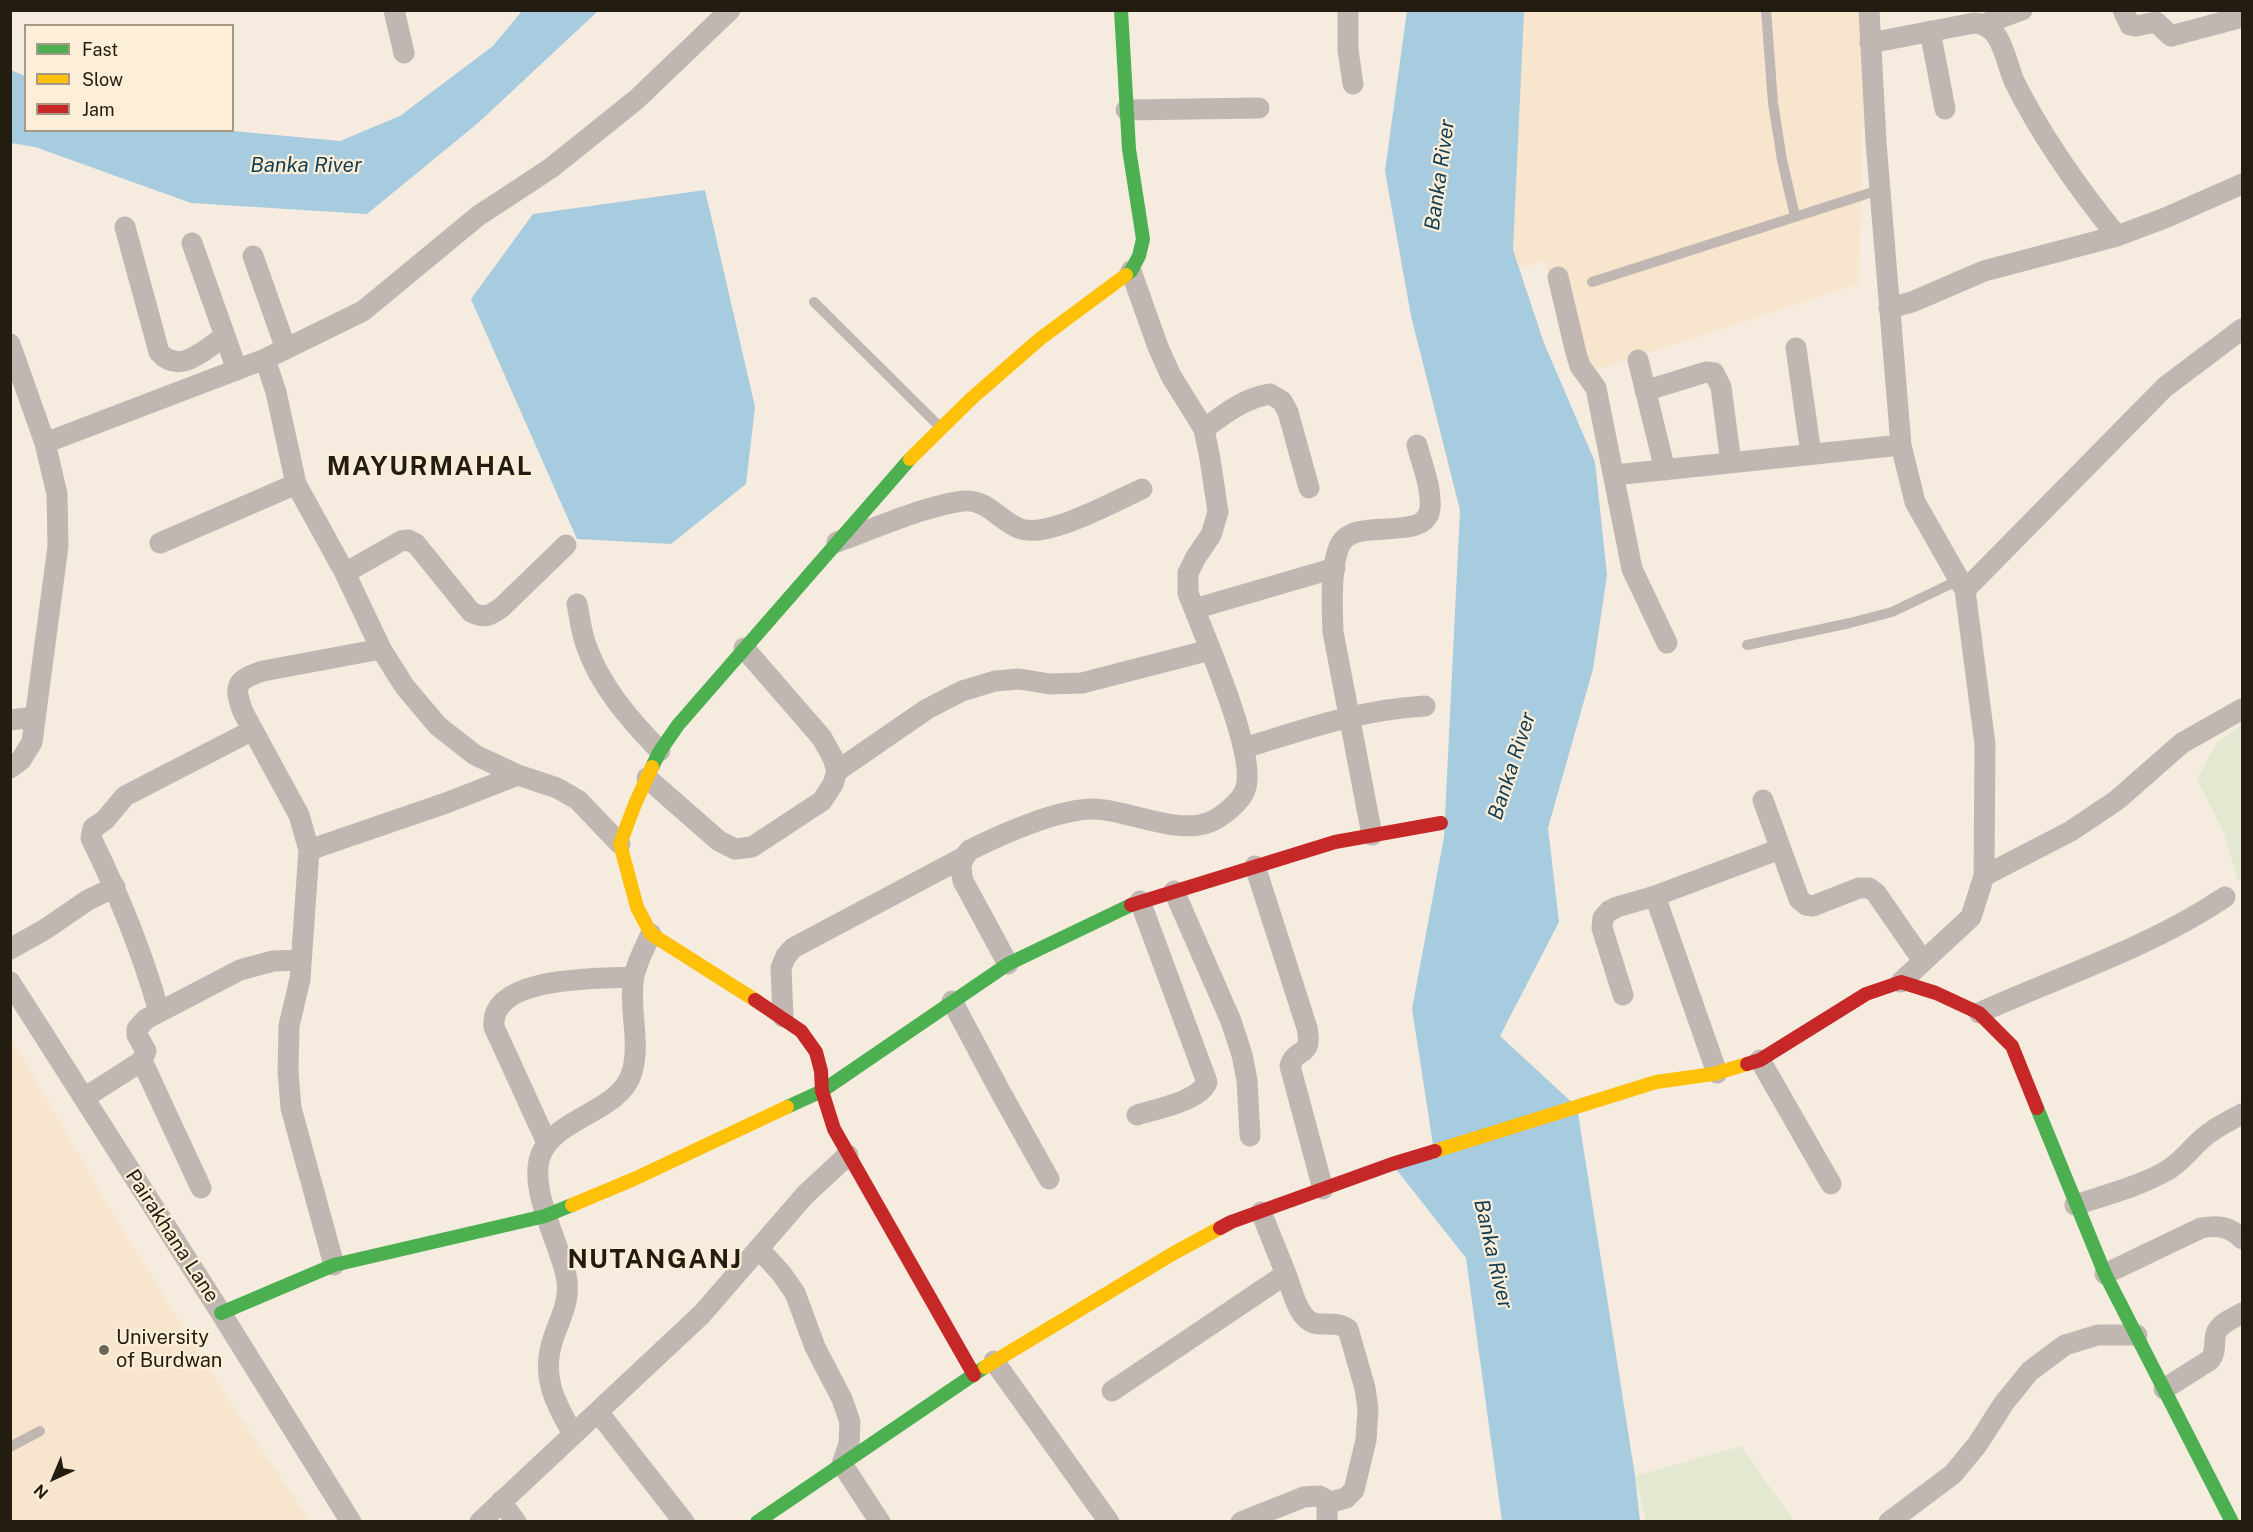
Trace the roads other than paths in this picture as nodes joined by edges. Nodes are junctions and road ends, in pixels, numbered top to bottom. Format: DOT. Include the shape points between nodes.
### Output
graph roads {
  1 [pos="394,10"];
  2 [pos="730,10"];
  3 [pos="1121,10"];
  4 [pos="1348,10"];
  5 [pos="1766,10"];
  6 [pos="1869,10"];
  7 [pos="2022,10"];
  8 [pos="2123,10"];
  9 [pos="2242,17"];
  10 [pos="1984,24"];
  11 [pos="1930,31"];
  12 [pos="1870,43"];
  13 [pos="404,53"];
  14 [pos="1353,84"];
  15 [pos="1259,108"];
  16 [pos="1945,109"];
  17 [pos="1126,110"];
  18 [pos="2242,184"];
  19 [pos="1880,190"];
  20 [pos="1795,216"];
  21 [pos="125,227"];
  22 [pos="2117,237"];
  23 [pos="192,243"];
  24 [pos="253,256"];
  25 [pos="1131,271"];
  26 [pos="1558,277"];
  27 [pos="1592,282"];
  28 [pos="814,302"];
  29 [pos="1889,308"];
  30 [pos="2242,329"];
  31 [pos="225,336"];
  32 [pos="10,344"];
  33 [pos="1796,348"];
  34 [pos="286,349"];
  35 [pos="265,359"];
  36 [pos="1638,360"];
  37 [pos="237,370"];
  38 [pos="1645,391"];
  39 [pos="942,428"];
  40 [pos="1204,429"];
  41 [pos="45,442"];
  42 [pos="1418,445"];
  43 [pos="1901,445"];
  44 [pos="1810,454"];
  45 [pos="1731,463"];
  46 [pos="1665,470"];
  47 [pos="1614,475"];
  48 [pos="296,484"];
  49 [pos="1308,488"];
  50 [pos="1143,489"];
  51 [pos="836,542"];
  52 [pos="160,543"];
  53 [pos="566,545"];
  54 [pos="1335,568"];
  55 [pos="345,573"];
  56 [pos="1962,585"];
  57 [pos="577,604"];
  58 [pos="1194,609"];
  59 [pos="1667,643"];
  60 [pos="1747,645"];
  61 [pos="744,648"];
  62 [pos="381,649"];
  63 [pos="1210,650"];
  64 [pos="1425,706"];
  65 [pos="2242,709"];
  66 [pos="1350,716"];
  67 [pos="35,717"];
  68 [pos="10,720"];
  69 [pos="253,730"];
  70 [pos="1244,748"];
  71 [pos="660,751"];
  72 [pos="10,768"];
  73 [pos="837,771"];
  74 [pos="518,775"];
  75 [pos="648,778"];
  76 [pos="1763,800"];
  77 [pos="1441,823"];
  78 [pos="1372,834"];
  79 [pos="620,844"];
  80 [pos="1780,849"];
  81 [pos="309,850"];
  82 [pos="964,857"];
  83 [pos="1255,866"];
  84 [pos="1984,876"];
  85 [pos="115,886"];
  86 [pos="1174,891"];
  87 [pos="1655,896"];
  88 [pos="2225,897"];
  89 [pos="1140,901"];
  90 [pos="651,934"];
  91 [pos="10,949"];
  92 [pos="301,960"];
  93 [pos="1923,961"];
  94 [pos="1008,964"];
  95 [pos="634,977"];
  96 [pos="10,982"];
  97 [pos="1900,982"];
  98 [pos="1623,995"];
  99 [pos="952,1001"];
  100 [pos="159,1012"];
  101 [pos="1979,1013"];
  102 [pos="783,1017"];
  103 [pos="1760,1060"];
  104 [pos="142,1061"];
  105 [pos="1717,1073"];
  106 [pos="822,1091"];
  107 [pos="84,1098"];
  108 [pos="2242,1114"];
  109 [pos="1137,1115"];
  110 [pos="1250,1136"];
  111 [pos="547,1143"];
  112 [pos="848,1155"];
  113 [pos="1049,1179"];
  114 [pos="1831,1184"];
  115 [pos="201,1188"];
  116 [pos="1323,1189"];
  117 [pos="2075,1205"];
  118 [pos="1261,1212"];
  119 [pos="545,1216"];
  120 [pos="2242,1239"];
  121 [pos="759,1249"];
  122 [pos="334,1265"];
  123 [pos="1286,1274"];
  124 [pos="2105,1274"];
  125 [pos="221,1313"];
  126 [pos="2242,1313"];
  127 [pos="2137,1335"];
  128 [pos="994,1361"];
  129 [pos="974,1375"];
  130 [pos="2164,1389"];
  131 [pos="1112,1391"];
  132 [pos="598,1412"];
  133 [pos="40,1431"];
  134 [pos="573,1434"];
  135 [pos="10,1447"];
  136 [pos="842,1464"];
  137 [pos="501,1501"];
  138 [pos="1329,1512"];
  139 [pos="351,1521"];
  140 [pos="480,1521"];
  141 [pos="516,1521"];
  142 [pos="684,1521"];
  143 [pos="757,1521"];
  144 [pos="880,1521"];
  145 [pos="1109,1521"];
  146 [pos="1241,1521"];
  147 [pos="1888,1521"];
  148 [pos="2232,1521"];
  1 -- 13 [label="street"];
  2 -- 34 [label="street" via="637,99 551,168 478,216 363,311"];
  3 -- 17 [label="street"];
  4 -- 14 [label="street"];
  5 -- 20 [label="lane" via="1773,103"];
  6 -- 12 [label="street"];
  7 -- 10 [label="street"];
  8 -- 9 [label="street" via="2130,25 2156,22 2171,36"];
  10 -- 11 [label="street"];
  10 -- 22 [label="street" via="1994,29 2010,72 2050,145"];
  11 -- 12 [label="street"];
  11 -- 16 [label="street"];
  12 -- 19 [label="street"];
  15 -- 17 [label="street"];
  17 -- 25 [label="street" via="1143,239"];
  18 -- 22 [label="street"];
  19 -- 20 [label="lane"];
  19 -- 29 [label="street"];
  20 -- 27 [label="lane"];
  21 -- 31 [label="street" via="159,352 165,359 185,362"];
  22 -- 29 [label="street" via="1984,271"];
  23 -- 31 [label="street"];
  24 -- 34 [label="street"];
  25 -- 39 [label="street" via="1041,338"];
  25 -- 40 [label="street" via="1171,376"];
  26 -- 47 [label="street" via="1580,366 1596,388"];
  28 -- 39 [label="lane"];
  29 -- 43 [label="street"];
  30 -- 56 [label="street" via="2165,387"];
  31 -- 37 [label="street"];
  32 -- 41 [label="street"];
  33 -- 44 [label="street"];
  34 -- 35 [label="street"];
  35 -- 37 [label="street"];
  35 -- 48 [label="street"];
  36 -- 38 [label="street"];
  37 -- 41 [label="street"];
  38 -- 45 [label="street" via="1714,373 1721,387"];
  38 -- 46 [label="street"];
  39 -- 51 [label="street" via="896,473"];
  40 -- 49 [label="street" via="1233,408 1256,396 1270,394 1282,401 1288,412"];
  40 -- 58 [label="street" via="1218,512 1211,535 1188,573 1188,593"];
  41 -- 67 [label="street" via="57,494 58,546"];
  42 -- 54 [label="street" via="1430,499 1425,520 1414,526 1349,535 1340,544"];
  43 -- 44 [label="street"];
  43 -- 56 [label="street" via="1915,502"];
  44 -- 45 [label="street"];
  45 -- 46 [label="street"];
  46 -- 47 [label="street"];
  47 -- 59 [label="street" via="1632,569"];
  48 -- 52 [label="street"];
  48 -- 55 [label="street"];
  50 -- 51 [label="street" via="1040,531 1021,529 984,505 967,501 936,507"];
  51 -- 61 [label="street"];
  53 -- 55 [label="street" via="502,607 482,617 471,612 421,550 408,540"];
  54 -- 58 [label="street"];
  54 -- 66 [label="street" via="1333,632"];
  55 -- 62 [label="street"];
  56 -- 60 [label="lane" via="1892,612"];
  56 -- 84 [label="street" via="1985,744"];
  57 -- 71 [label="street" via="593,663 616,701"];
  58 -- 63 [label="street"];
  61 -- 71 [label="street"];
  61 -- 73 [label="street" via="822,738"];
  62 -- 69 [label="street" via="246,677 238,684 237,695"];
  62 -- 74 [label="street" via="405,687 438,726 475,755"];
  63 -- 70 [label="street"];
  63 -- 73 [label="street" via="1082,683 1050,684 1019,679 962,691 927,709"];
  64 -- 66 [label="street"];
  65 -- 84 [label="street" via="2182,743 2116,800 2071,831"];
  66 -- 70 [label="street"];
  66 -- 78 [label="street"];
  67 -- 68 [label="street"];
  67 -- 72 [label="street" via="32,742 21,760"];
  69 -- 81 [label="street" via="299,815"];
  69 -- 85 [label="street" via="125,796 93,828 91,838"];
  70 -- 82 [label="street" via="1248,765 1246,789 1230,810 1206,824 1181,825 1095,809 1058,814 983,844"];
  71 -- 75 [label="street"];
  73 -- 75 [label="street" via="822,801 752,847 735,849 719,841"];
  74 -- 79 [label="street" via="578,800"];
  74 -- 81 [label="street"];
  75 -- 79 [label="street"];
  76 -- 80 [label="street"];
  77 -- 78 [label="street"];
  78 -- 83 [label="street"];
  79 -- 90 [label="street" via="637,907"];
  80 -- 87 [label="street"];
  80 -- 93 [label="street" via="1794,890 1806,905 1869,888"];
  81 -- 92 [label="street"];
  82 -- 94 [label="street" via="960,868 963,881"];
  82 -- 102 [label="street" via="793,948 781,968"];
  83 -- 86 [label="street"];
  83 -- 116 [label="street" via="1310,1041 1290,1066"];
  84 -- 93 [label="street" via="1971,917"];
  85 -- 91 [label="street"];
  85 -- 100 [label="street"];
  86 -- 89 [label="street"];
  86 -- 110 [label="street" via="1242,1055"];
  87 -- 98 [label="street" via="1617,907 1603,918 1602,928"];
  87 -- 105 [label="street"];
  88 -- 101 [label="street" via="2160,935"];
  89 -- 94 [label="street"];
  89 -- 109 [label="street" via="1207,1082 1193,1097"];
  90 -- 95 [label="street"];
  90 -- 102 [label="street"];
  92 -- 100 [label="street" via="273,961 240,970"];
  92 -- 122 [label="street" via="289,1026 291,1108"];
  93 -- 97 [label="street"];
  94 -- 99 [label="street"];
  95 -- 111 [label="street" via="634,1058 627,1085"];
  95 -- 111 [label="street" via="526,987 497,1006 494,1027"];
  96 -- 107 [label="street, Pairakhana Lane"];
  97 -- 101 [label="street"];
  97 -- 103 [label="street" via="1866,994"];
  99 -- 106 [label="street"];
  99 -- 113 [label="street"];
  100 -- 104 [label="street" via="137,1029 146,1051"];
  101 -- 117 [label="street" via="2012,1046"];
  102 -- 106 [label="street" via="801,1031 816,1052"];
  103 -- 105 [label="street"];
  103 -- 114 [label="street"];
  104 -- 107 [label="street"];
  104 -- 115 [label="street"];
  105 -- 116 [label="street" via="1656,1082"];
  106 -- 112 [label="street" via="834,1129"];
  106 -- 119 [label="street"];
  107 -- 125 [label="street, Pairakhana Lane"];
  108 -- 117 [label="street" via="2202,1138 2167,1171"];
  111 -- 119 [label="street" via="538,1171"];
  112 -- 121 [label="street" via="805,1196"];
  112 -- 129 [label="street"];
  116 -- 118 [label="street"];
  117 -- 124 [label="street"];
  118 -- 123 [label="street"];
  118 -- 128 [label="street" via="1231,1222 1174,1253"];
  119 -- 122 [label="street"];
  119 -- 134 [label="street" via="566,1274 569,1295 548,1357 548,1376 555,1401"];
  120 -- 124 [label="street" via="2228,1228 2201,1228"];
  121 -- 132 [label="street" via="702,1314"];
  121 -- 136 [label="street" via="795,1293 815,1347 842,1399 850,1422 849,1444"];
  122 -- 125 [label="street"];
  123 -- 131 [label="street"];
  123 -- 138 [label="street" via="1305,1319 1314,1324 1341,1324 1348,1329 1365,1388 1366,1440 1354,1490 1346,1498 1335,1499"];
  124 -- 127 [label="street"];
  125 -- 139 [label="street, Pairakhana Lane"];
  126 -- 130 [label="street" via="2216,1332 2215,1354 2210,1360"];
  127 -- 130 [label="street"];
  127 -- 147 [label="street" via="2098,1335 2065,1345 2030,1371 1953,1474"];
  128 -- 129 [label="street"];
  128 -- 145 [label="street"];
  129 -- 136 [label="street"];
  130 -- 148 [label="street"];
  132 -- 134 [label="street"];
  132 -- 142 [label="street"];
  133 -- 135 [label="lane"];
  134 -- 137 [label="street"];
  136 -- 143 [label="street"];
  136 -- 144 [label="street"];
  137 -- 140 [label="street"];
  137 -- 141 [label="street"];
  138 -- 146 [label="street" via="1319,1496 1304,1497"];
}
